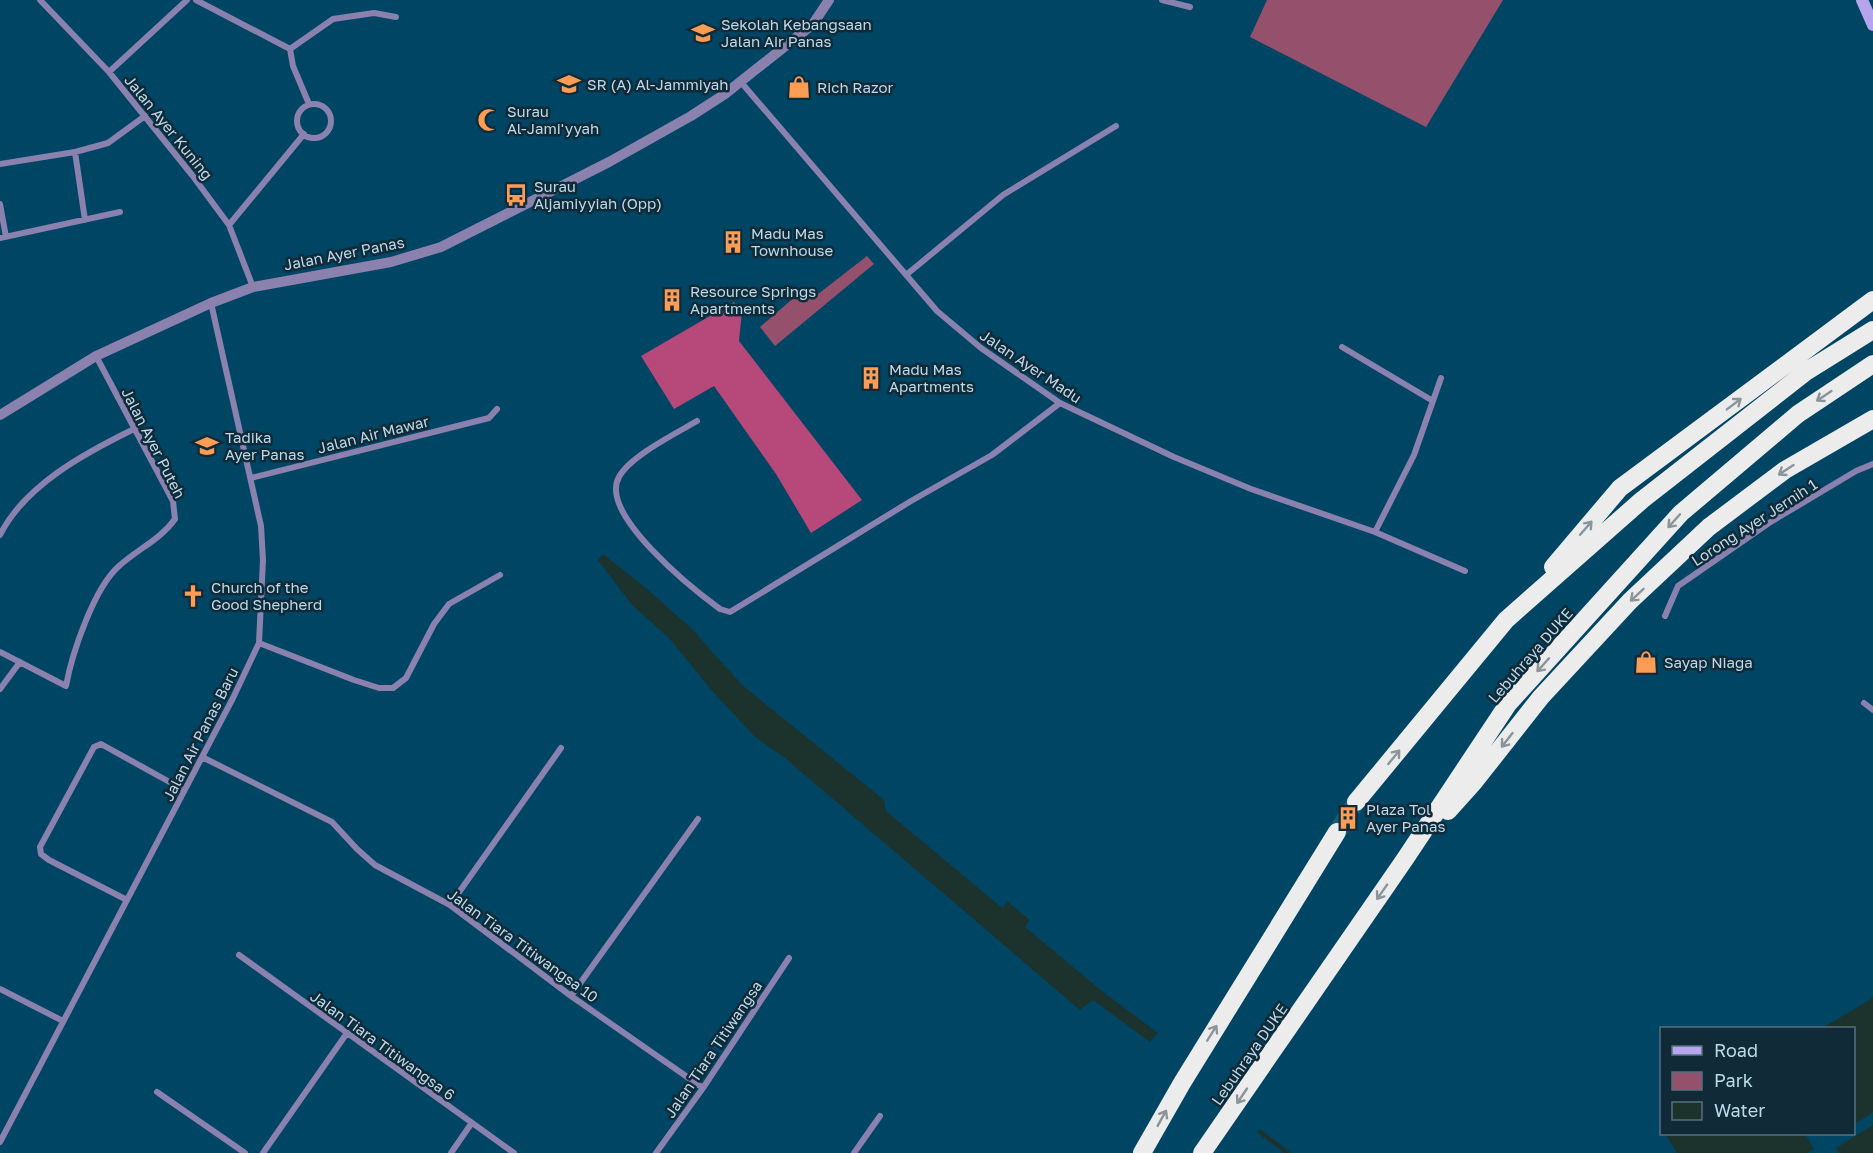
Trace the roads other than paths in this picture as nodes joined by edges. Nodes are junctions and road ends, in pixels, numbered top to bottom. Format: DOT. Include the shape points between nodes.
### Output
graph roads {
  1 [pos="40,0"];
  2 [pos="187,0"];
  3 [pos="196,0"];
  4 [pos="829,0"];
  5 [pos="1162,0"];
  6 [pos="1862,0"];
  7 [pos="1190,7"];
  8 [pos="396,17"];
  9 [pos="1873,25"];
  10 [pos="290,50"];
  11 [pos="109,72"];
  12 [pos="741,81"];
  13 [pos="309,104"];
  14 [pos="145,116"];
  15 [pos="1116,126"];
  16 [pos="304,134"];
  17 [pos="75,152"];
  18 [pos="0,164"];
  19 [pos="0,204"];
  20 [pos="120,212"];
  21 [pos="85,220"];
  22 [pos="229,225"];
  23 [pos="3,238"];
  24 [pos="906,275"];
  25 [pos="253,287"];
  26 [pos="1873,300"];
  27 [pos="211,303"];
  28 [pos="1873,330"];
  29 [pos="1342,346"];
  30 [pos="96,356"];
  31 [pos="1873,364"];
  32 [pos="1441,378"];
  33 [pos="1433,401"];
  34 [pos="1060,403"];
  35 [pos="497,409"];
  36 [pos="0,415"];
  37 [pos="1873,419"];
  38 [pos="697,421"];
  39 [pos="134,429"];
  40 [pos="1873,464"];
  41 [pos="251,478"];
  42 [pos="1375,532"];
  43 [pos="0,536"];
  44 [pos="1465,571"];
  45 [pos="500,575"];
  46 [pos="1665,616"];
  47 [pos="1506,620"];
  48 [pos="259,643"];
  49 [pos="0,652"];
  50 [pos="20,662"];
  51 [pos="0,689"];
  52 [pos="1864,703"];
  53 [pos="1873,710"];
  54 [pos="561,747"];
  55 [pos="202,758"];
  56 [pos="184,790"];
  57 [pos="1356,802"];
  58 [pos="698,819"];
  59 [pos="1337,832"];
  60 [pos="1405,860"];
  61 [pos="127,900"];
  62 [pos="450,905"];
  63 [pos="239,955"];
  64 [pos="789,958"];
  65 [pos="0,989"];
  66 [pos="571,996"];
  67 [pos="63,1022"];
  68 [pos="347,1034"];
  69 [pos="703,1088"];
  70 [pos="157,1092"];
  71 [pos="880,1116"];
  72 [pos="471,1124"];
  73 [pos="0,1142"];
  74 [pos="245,1153"];
  75 [pos="263,1153"];
  76 [pos="451,1153"];
  77 [pos="514,1153"];
  78 [pos="656,1153"];
  79 [pos="854,1153"];
  80 [pos="1142,1153"];
  81 [pos="1202,1153"];
  1 -- 11 [label="street, Jalan Ayer Kuning"];
  2 -- 11 [label="street"];
  3 -- 10 [label="street"];
  4 -- 12 [label="street, Jalan Ayer Panas" via="813,24"];
  5 -- 7 [label="street"];
  6 -- 9 [label="main road"];
  8 -- 10 [label="street" via="374,13 333,19"];
  10 -- 13 [label="street"];
  11 -- 14 [label="street, Jalan Ayer Kuning"];
  12 -- 24 [label="street, Jalan Ayer Madu"];
  12 -- 25 [label="street, Jalan Ayer Panas" via="691,116 609,162 441,247 391,262"];
  13 -- 16 [label="street" via="297,120"];
  13 -- 16 [label="street" via="326,108 331,124 320,136"];
  14 -- 17 [label="street" via="108,143"];
  14 -- 22 [label="street, Jalan Ayer Kuning"];
  15 -- 24 [label="street" via="1003,195"];
  16 -- 22 [label="street"];
  17 -- 18 [label="street"];
  17 -- 21 [label="street"];
  19 -- 23 [label="street"];
  20 -- 21 [label="street"];
  21 -- 23 [label="street"];
  22 -- 25 [label="street, Jalan Ayer Kuning"];
  24 -- 34 [label="street, Jalan Ayer Madu" via="937,311 981,348"];
  25 -- 27 [label="street, Jalan Ayer Panas"];
  47 -- 26 [label="highway, one-way" via="1620,488"];
  27 -- 30 [label="street, Jalan Ayer Panas"];
  27 -- 41 [label="street, Jalan Air Panas Baru"];
  28 -- 47 [label="highway" via="1807,371 1642,500"];
  29 -- 33 [label="street"];
  30 -- 36 [label="street, Jalan Ayer Panas"];
  30 -- 39 [label="street, Jalan Ayer Puteh"];
  31 -- 60 [label="highway, Lebuhraya DUKE, one-way" via="1798,414 1681,513 1508,704"];
  32 -- 33 [label="street"];
  33 -- 42 [label="street" via="1414,455"];
  34 -- 38 [label="street" via="992,455 730,612 720,609 672,570 634,529 615,496 618,478 630,462"];
  34 -- 42 [label="street, Jalan Ayer Madu" via="1174,457"];
  35 -- 41 [label="street, Jalan Air Mawar" via="489,418"];
  37 -- 60 [label="highway, one-way" via="1785,470 1709,527 1630,601 1541,697 1474,782"];
  39 -- 43 [label="street" via="86,453 39,487"];
  39 -- 50 [label="street, Jalan Ayer Puteh" via="172,501 175,519 166,531 119,566 103,585 70,664 66,686"];
  40 -- 46 [label="street, Lorong Ayer Jernih 1" via="1769,523 1678,586"];
  41 -- 48 [label="street, Jalan Air Panas Baru" via="263,560"];
  42 -- 44 [label="street, Jalan Ayer Madu"];
  45 -- 48 [label="street" via="448,604 406,678 393,688 354,680"];
  57 -- 47 [label="highway, one-way"];
  48 -- 55 [label="street, Jalan Air Panas Baru"];
  49 -- 50 [label="street"];
  50 -- 51 [label="street"];
  52 -- 53 [label="street"];
  54 -- 62 [label="street"];
  55 -- 56 [label="street, Jalan Air Panas Baru"];
  55 -- 62 [label="street, Jalan Tiara Titiwangsa 10" via="332,822 375,865"];
  56 -- 61 [label="street, Jalan Air Panas Baru"];
  56 -- 61 [label="street" via="101,744 94,747 40,847 41,854 49,860"];
  58 -- 66 [label="street"];
  80 -- 59 [label="highway, one-way"];
  60 -- 81 [label="highway, Lebuhraya DUKE, one-way"];
  61 -- 67 [label="street, Jalan Air Panas Baru"];
  62 -- 66 [label="street, Jalan Tiara Titiwangsa 10"];
  63 -- 68 [label="street, Jalan Tiara Titiwangsa 6"];
  64 -- 69 [label="street, Jalan Tiara Titiwangsa"];
  65 -- 67 [label="street"];
  66 -- 69 [label="street, Jalan Tiara Titiwangsa 10"];
  67 -- 73 [label="street, Jalan Air Panas Baru"];
  68 -- 72 [label="street, Jalan Tiara Titiwangsa 6"];
  68 -- 75 [label="street"];
  69 -- 78 [label="street, Jalan Tiara Titiwangsa"];
  70 -- 74 [label="street"];
  71 -- 79 [label="street"];
  72 -- 76 [label="street"];
  72 -- 77 [label="street, Jalan Tiara Titiwangsa 6"];
}
